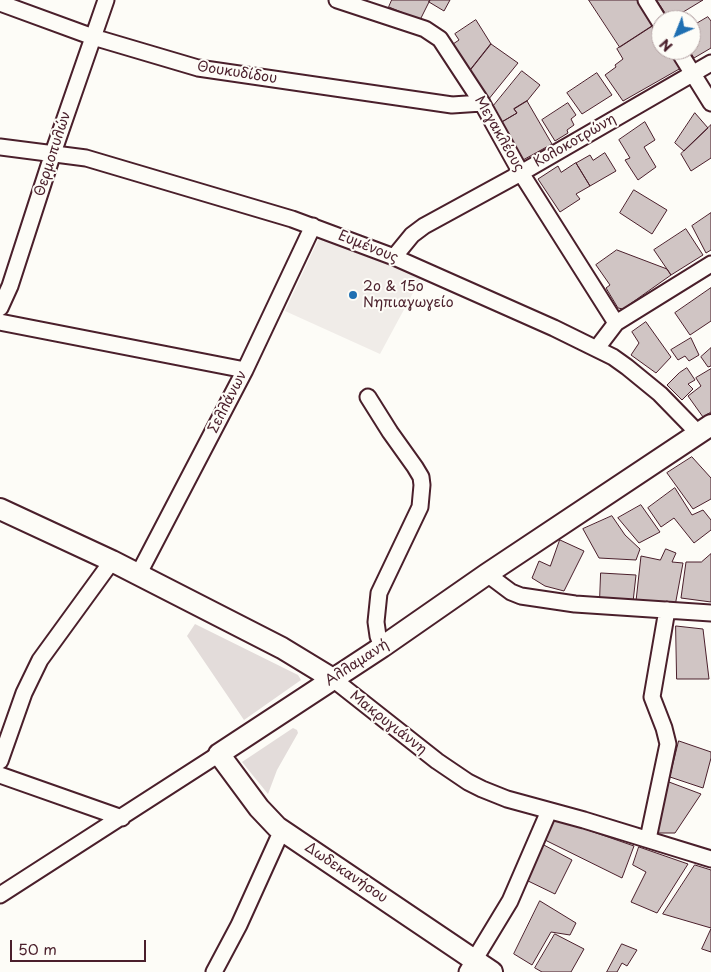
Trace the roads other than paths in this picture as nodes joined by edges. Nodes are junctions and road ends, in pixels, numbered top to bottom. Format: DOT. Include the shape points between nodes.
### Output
graph roads {
  1 [pos="106,0"];
  2 [pos="337,0"];
  3 [pos="0,2"];
  4 [pos="93,37"];
  5 [pos="684,60"];
  6 [pos="711,63"];
  7 [pos="692,73"];
  8 [pos="482,103"];
  9 [pos="711,103"];
  10 [pos="0,147"];
  11 [pos="53,153"];
  12 [pos="521,173"];
  13 [pos="313,226"];
  14 [pos="394,258"];
  15 [pos="711,264"];
  16 [pos="0,308"];
  17 [pos="0,322"];
  18 [pos="616,323"];
  19 [pos="597,348"];
  20 [pos="245,370"];
  21 [pos="368,397"];
  22 [pos="705,429"];
  23 [pos="0,509"];
  24 [pos="112,561"];
  25 [pos="487,574"];
  26 [pos="138,575"];
  27 [pos="667,610"];
  28 [pos="711,613"];
  29 [pos="382,647"];
  30 [pos="333,679"];
  31 [pos="219,754"];
  32 [pos="0,761"];
  33 [pos="0,775"];
  34 [pos="549,811"];
  35 [pos="122,818"];
  36 [pos="282,830"];
  37 [pos="648,839"];
  38 [pos="711,859"];
  39 [pos="0,895"];
  40 [pos="471,966"];
  41 [pos="214,972"];
  42 [pos="492,972"];
  1 -- 4 [label="street, Θερμοπυλών"];
  2 -- 8 [label="street, Μεγακλέους" via="436,35"];
  3 -- 4 [label="street, Θουκυδίδου"];
  4 -- 8 [label="street, Θουκυδίδου" via="198,68 452,105"];
  4 -- 11 [label="street, Θερμοπυλών"];
  5 -- 7 [label="street"];
  6 -- 7 [label="street, Κολοκοτρώνη"];
  7 -- 9 [label="street"];
  7 -- 12 [label="street, Κολοκοτρώνη"];
  8 -- 12 [label="street, Μεγακλέους"];
  10 -- 11 [label="street, Ευμένους"];
  11 -- 13 [label="street, Ευμένους" via="86,158"];
  11 -- 16 [label="street, Θερμοπυλών"];
  12 -- 14 [label="street, Κολοκοτρώνη" via="424,226 412,235"];
  12 -- 18 [label="street, Μεγακλέους"];
  13 -- 14 [label="street, Ευμένους"];
  13 -- 20 [label="street, Σελλάνων"];
  14 -- 19 [label="street, Ευμένους"];
  15 -- 18 [label="street"];
  17 -- 20 [label="street"];
  18 -- 19 [label="street"];
  19 -- 22 [label="street, Ευμένους" via="627,367"];
  20 -- 26 [label="street, Σελλάνων"];
  21 -- 29 [label="street" via="415,466 422,485 420,508 379,592 376,622"];
  22 -- 25 [label="street, Αλλαμανή"];
  23 -- 24 [label="street, Μακρυγιάννη"];
  24 -- 26 [label="street, Μακρυγιάννη"];
  24 -- 32 [label="street" via="40,660 24,693"];
  25 -- 27 [label="street" via="522,596 575,604"];
  25 -- 29 [label="street, Αλλαμανή"];
  26 -- 30 [label="street, Μακρυγιάννη" via="282,648"];
  27 -- 28 [label="street"];
  27 -- 37 [label="street" via="652,698 668,744"];
  29 -- 30 [label="street, Αλλαμανή"];
  30 -- 31 [label="street, Αλλαμανή"];
  30 -- 34 [label="street, Μακρυγιάννη" via="468,782 507,799"];
  31 -- 35 [label="street, Αλλαμανή"];
  31 -- 36 [label="street, Δωδεκανήσου" via="259,808"];
  33 -- 35 [label="street"];
  34 -- 37 [label="street, Μακρυγιάννη"];
  34 -- 40 [label="street" via="510,901"];
  35 -- 39 [label="street, Αλλαμανή"];
  36 -- 40 [label="street, Δωδεκανήσου"];
  36 -- 41 [label="street"];
  37 -- 38 [label="street, Μακρυγιάννη"];
  40 -- 42 [label="street, Δωδεκανήσου"];
}
